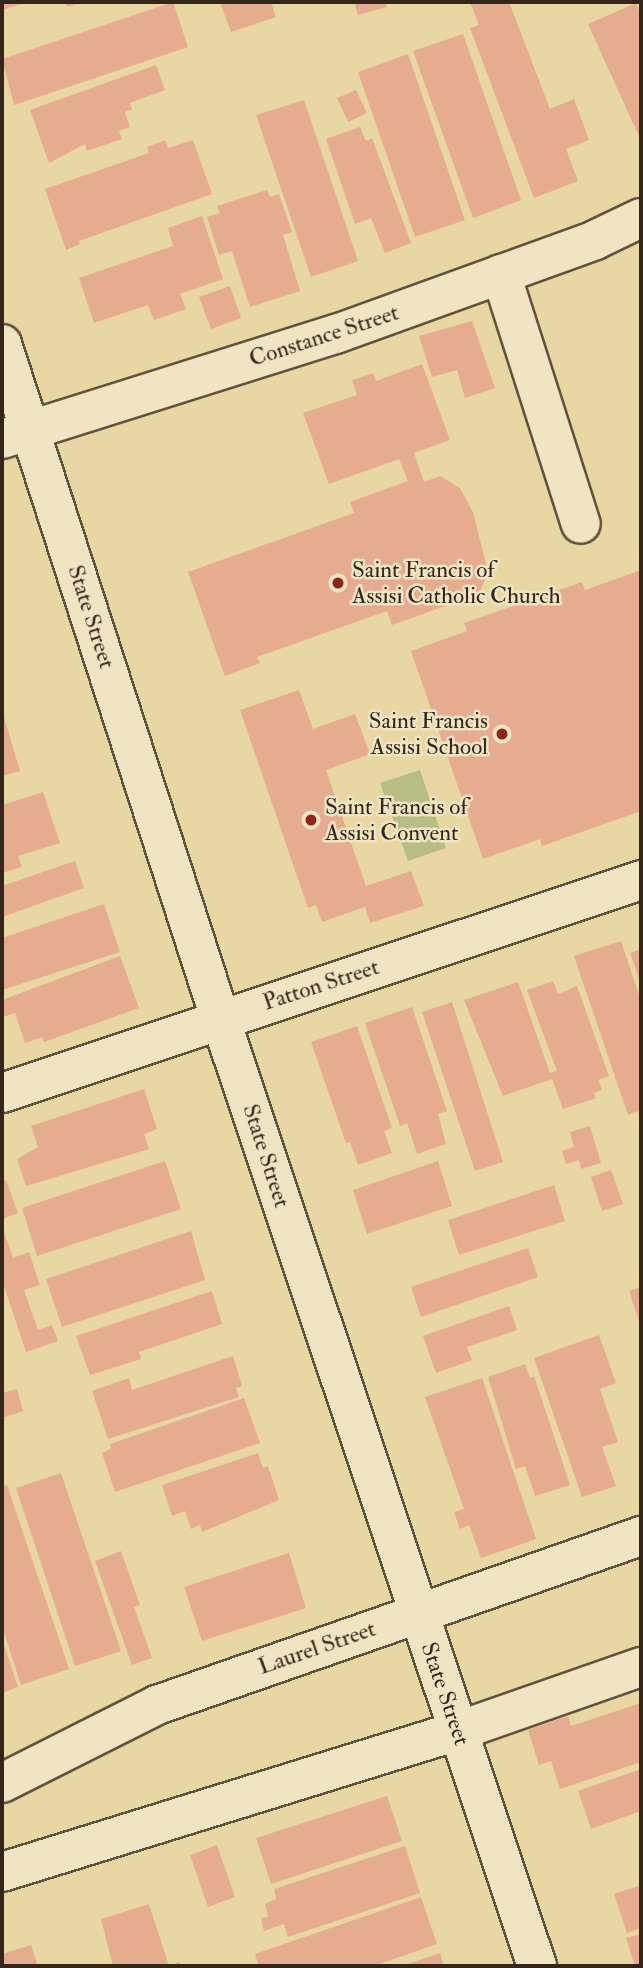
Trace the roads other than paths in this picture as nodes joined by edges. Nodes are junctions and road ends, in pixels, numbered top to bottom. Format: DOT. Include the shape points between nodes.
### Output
graph roads {
  1 [pos="641,218"];
  2 [pos="500,274"];
  3 [pos="2,344"];
  4 [pos="16,434"];
  5 [pos="581,524"];
  6 [pos="641,880"];
  7 [pos="220,1018"];
  8 [pos="2,1093"];
  9 [pos="641,1536"];
  10 [pos="418,1613"];
  11 [pos="641,1667"];
  12 [pos="458,1731"];
  13 [pos="2,1783"];
  14 [pos="2,1872"];
  15 [pos="537,1966"];
  1 -- 2 [label="street, Constance Street"];
  2 -- 4 [label="street, Constance Street" via="336,334"];
  2 -- 5 [label="street"];
  3 -- 4 [label="street, State Street"];
  4 -- 7 [label="street, State Street"];
  6 -- 7 [label="street, Patton Street"];
  7 -- 8 [label="street, Patton Street"];
  7 -- 10 [label="street, State Street"];
  9 -- 10 [label="street, Laurel Street"];
  10 -- 12 [label="street, State Street"];
  10 -- 13 [label="street, Laurel Street" via="157,1705"];
  11 -- 12 [label="street"];
  12 -- 14 [label="street"];
  12 -- 15 [label="street, State Street"];
}
